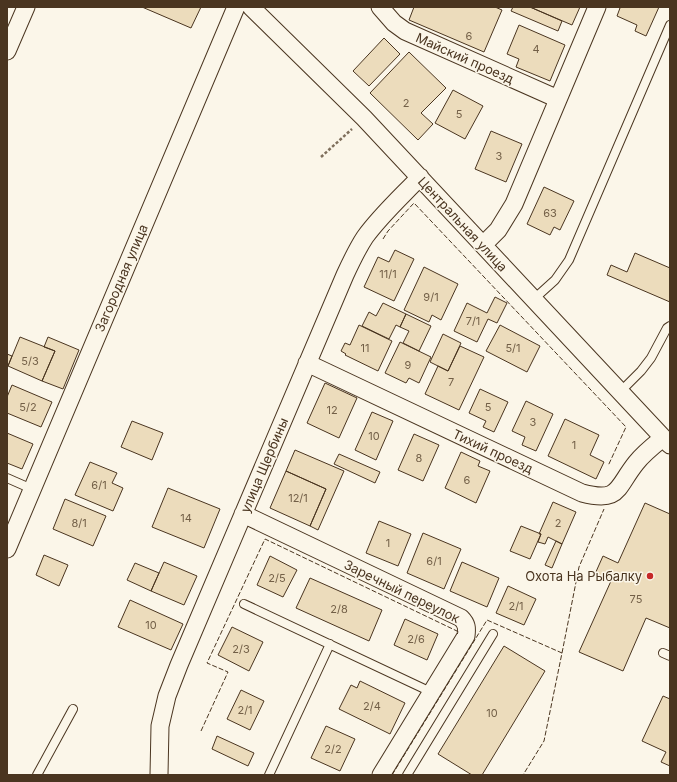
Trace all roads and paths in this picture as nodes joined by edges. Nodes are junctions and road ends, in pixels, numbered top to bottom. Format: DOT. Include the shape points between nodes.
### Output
graph roads {
  1 [pos="26,7"];
  2 [pos="236,7"];
  3 [pos="252,7"];
  4 [pos="380,7"];
  5 [pos="597,7"];
  6 [pos="670,25"];
  7 [pos="7,51"];
  8 [pos="558,99"];
  9 [pos="364,118"];
  10 [pos="321,157"];
  11 [pos="420,177"];
  12 [pos="483,245"];
  13 [pos="534,299"];
  14 [pos="670,326"];
  15 [pos="307,363"];
  16 [pos="620,392"];
  17 [pos="667,442"];
  18 [pos="7,478"];
  19 [pos="32,489"];
  20 [pos="244,514"];
  21 [pos="7,548"];
  22 [pos="244,604"];
  23 [pos="493,634"];
  24 [pos="330,644"];
  25 [pos="432,692"];
  26 [pos="73,709"];
  27 [pos="37,775"];
  28 [pos="159,775"];
  29 [pos="269,775"];
  30 [pos="381,775"];
  31 [pos="407,775"];
  1 -- 7 [label="street"];
  2 -- 19 [label="street, Загородная улица"];
  3 -- 9 [label="street, Центральная улица"];
  4 -- 8 [label="street, Майский проезд" via="405,31"];
  5 -- 8 [label="street"];
  6 -- 13 [label="lane" via="569,260 556,280"];
  8 -- 12 [label="street" via="514,204 498,230"];
  9 -- 10 [label="path"];
  9 -- 11 [label="street, Центральная улица"];
  11 -- 12 [label="street, Центральная улица"];
  11 -- 15 [label="street, улица Щербины" via="365,237 354,256"];
  12 -- 13 [label="street, Центральная улица"];
  13 -- 16 [label="street, Центральная улица"];
  14 -- 16 [label="lane" via="648,362"];
  15 -- 17 [label="street, Тихий проезд" via="592,496 604,497 613,494 644,453"];
  15 -- 20 [label="street, улица Щербины"];
  16 -- 17 [label="street, Центральная улица"];
  18 -- 19 [label="lane"];
  19 -- 21 [label="street, Загородная улица"];
  20 -- 25 [label="street, Заречный переулок" via="461,618 467,629 466,636"];
  20 -- 28 [label="street, улица Щербины" via="167,696 160,726"];
  22 -- 24 [label="lane"];
  23 -- 31 [label="lane"];
  24 -- 25 [label="lane"];
  24 -- 29 [label="lane"];
  25 -- 30 [label="street, Заречный переулок"];
  26 -- 27 [label="lane"];
}
